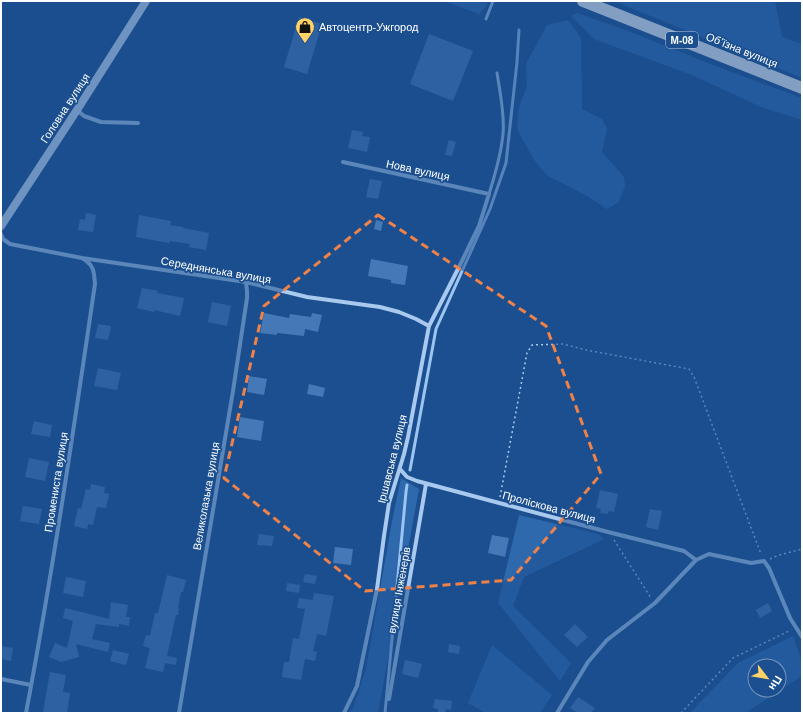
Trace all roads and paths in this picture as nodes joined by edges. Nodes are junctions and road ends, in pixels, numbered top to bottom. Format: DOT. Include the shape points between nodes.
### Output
graph roads {
  1 [pos="146,1"];
  2 [pos="493,1"];
  3 [pos="583,1"];
  4 [pos="486,19"];
  5 [pos="497,72"];
  6 [pos="802,88"];
  7 [pos="77,110"];
  8 [pos="138,123"];
  9 [pos="343,162"];
  10 [pos="489,194"];
  11 [pos="1,226"];
  12 [pos="1,234"];
  13 [pos="82,258"];
  14 [pos="246,282"];
  15 [pos="429,326"];
  16 [pos="400,469"];
  17 [pos="426,484"];
  18 [pos="499,503"];
  19 [pos="608,532"];
  20 [pos="802,549"];
  21 [pos="696,560"];
  22 [pos="764,561"];
  23 [pos="655,604"];
  24 [pos="796,627"];
  25 [pos="802,637"];
  26 [pos="1,679"];
  27 [pos="31,685"];
  28 [pos="389,699"];
  29 [pos="26,713"];
  30 [pos="179,713"];
  31 [pos="344,713"];
  32 [pos="557,713"];
  33 [pos="681,713"];
  1 -- 7 [label="street, Головна вулиця"];
  2 -- 4 [label="lane"];
  3 -- 6 [label="highway, Обʼїзна вулиця / М-08"];
  5 -- 10 [label="lane" via="503,133 501,152"];
  7 -- 8 [label="street" via="84,116 101,122"];
  7 -- 11 [label="street, Головна вулиця"];
  9 -- 10 [label="street, Нова вулиця"];
  10 -- 15 [label="street, Іршавська вулиця" via="478,226"];
  12 -- 13 [label="street, Середнянська вулиця" via="10,244"];
  13 -- 14 [label="street, Середнянська вулиця"];
  13 -- 27 [label="street, Промениста вулиця" via="92,266 95,284 56,546"];
  14 -- 15 [label="street, Середнянська вулиця" via="308,297 380,307"];
  14 -- 30 [label="street, Великолазька вулиця" via="247,298 233,391"];
  15 -- 16 [label="street, Іршавська вулиця"];
  16 -- 17 [label="street, Проліскова вулиця" via="412,480"];
  16 -- 31 [label="street, Іршавська вулиця" via="389,504 377,589 357,686"];
  17 -- 18 [label="street, Проліскова вулиця"];
  17 -- 28 [label="street, вулиця Інженерів"];
  18 -- 19 [label="street, Проліскова вулиця"];
  18 -- 22 [label="path" via="526,353 532,345 563,344 689,369"];
  19 -- 21 [label="street, Проліскова вулиця" via="684,551"];
  19 -- 23 [label="path"];
  20 -- 22 [label="path"];
  21 -- 22 [label="street" via="709,554 750,563"];
  21 -- 23 [label="street"];
  22 -- 24 [label="street"];
  23 -- 32 [label="street" via="608,640 588,662"];
  24 -- 25 [label="street"];
  24 -- 33 [label="path" via="733,658"];
  26 -- 27 [label="street"];
  27 -- 29 [label="street, Промениста вулиця"];
}
